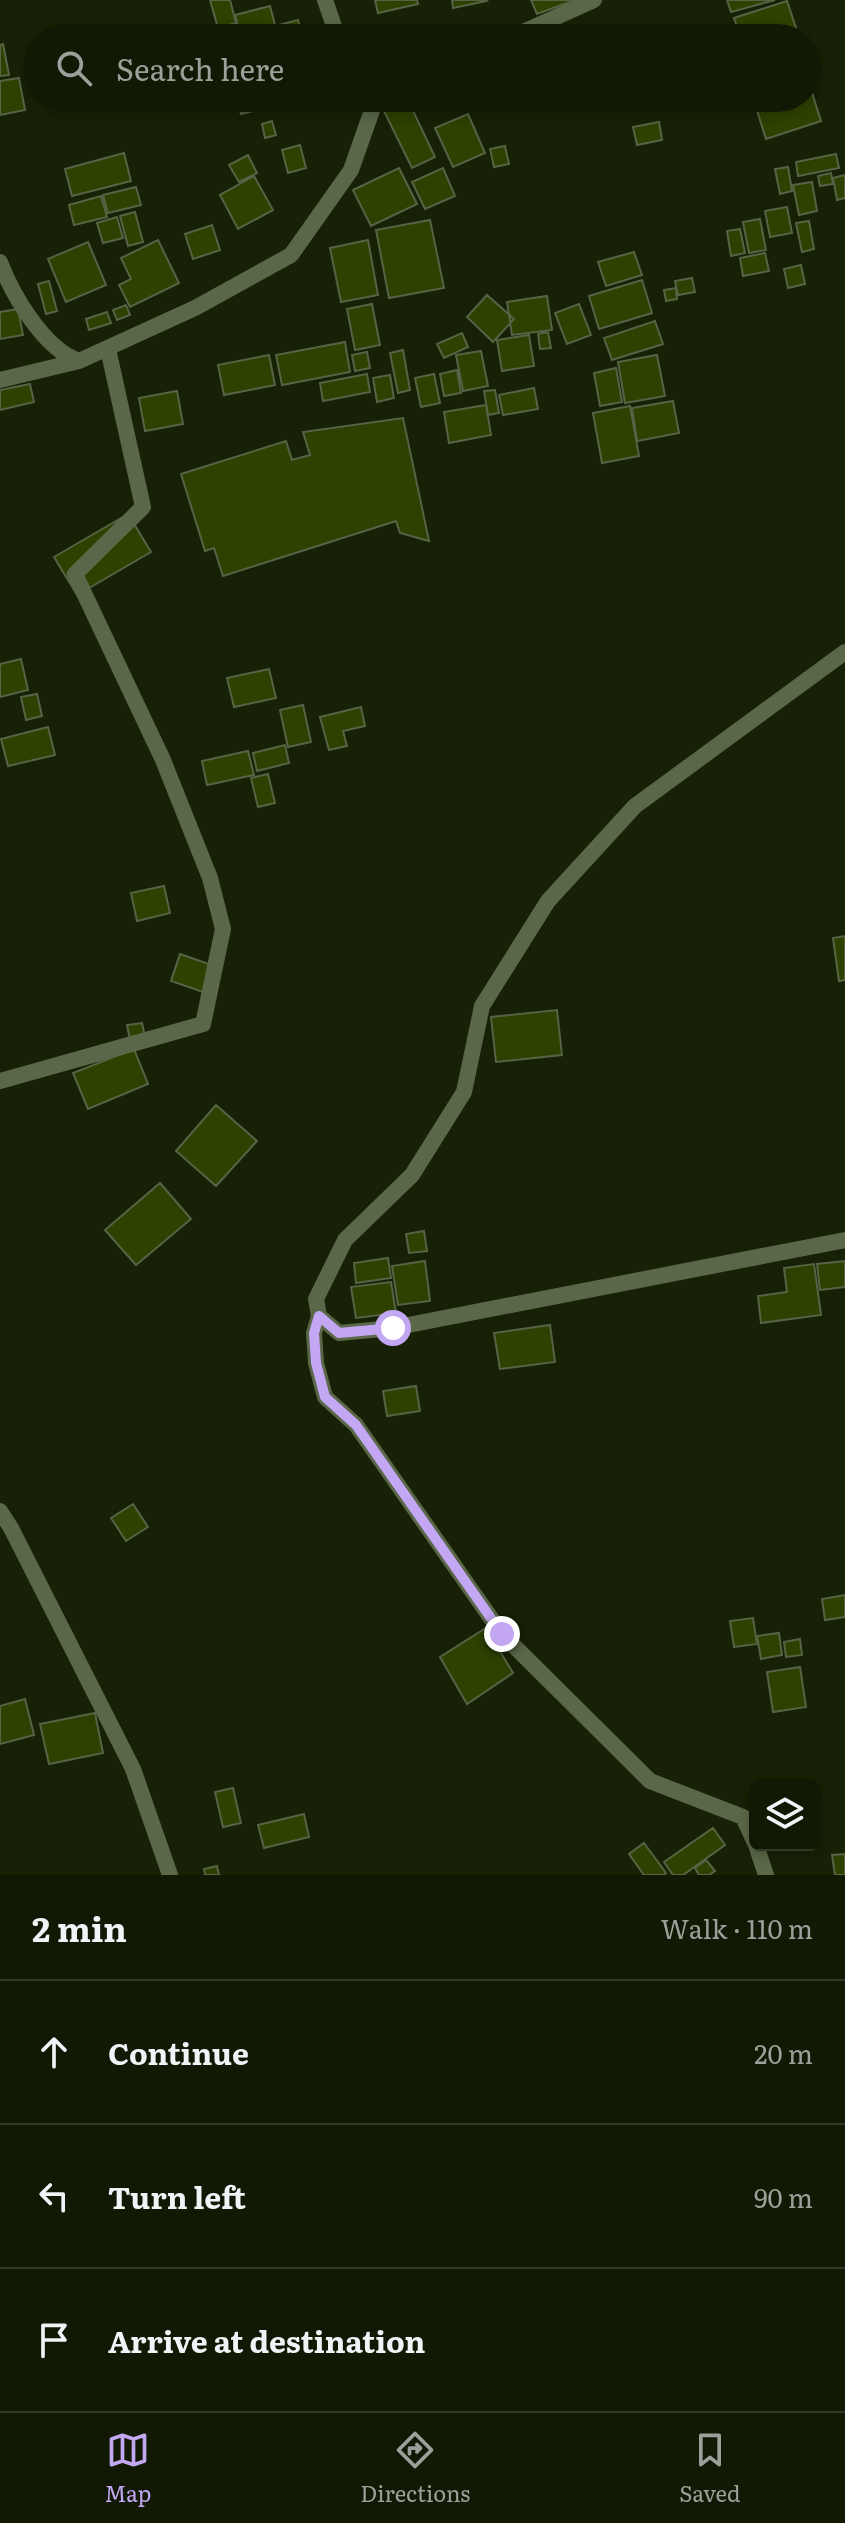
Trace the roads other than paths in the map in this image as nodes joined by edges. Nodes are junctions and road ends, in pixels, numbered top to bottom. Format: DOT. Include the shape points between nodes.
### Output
graph roads {
  1 [pos="325,0"];
  2 [pos="594,0"];
  3 [pos="333,24"];
  4 [pos="541,24"];
  5 [pos="371,112"];
  6 [pos="0,262"];
  7 [pos="108,349"];
  8 [pos="79,361"];
  9 [pos="0,380"];
  10 [pos="845,652"];
  11 [pos="0,1081"];
  12 [pos="845,1240"];
  13 [pos="319,1316"];
  14 [pos="0,1511"];
  15 [pos="749,1829"];
  16 [pos="758,1851"];
  17 [pos="170,1875"];
  18 [pos="766,1875"];
  1 -- 3 [label="street"];
  2 -- 4 [label="street"];
  5 -- 7 [label="street" via="351,170 291,255"];
  6 -- 8 [label="street" via="39,333"];
  7 -- 8 [label="street"];
  7 -- 11 [label="street" via="143,507 75,574 163,760 210,878 223,929 203,1024"];
  8 -- 9 [label="street"];
  10 -- 13 [label="street" via="635,806 548,901 482,1006 464,1092 412,1175 345,1240 316,1299"];
  12 -- 13 [label="street" via="393,1328 339,1333"];
  13 -- 15 [label="street" via="316,1363 325,1397 356,1425 502,1634 650,1781 743,1817"];
  14 -- 17 [label="street" via="133,1769"];
  16 -- 18 [label="street"];
}
